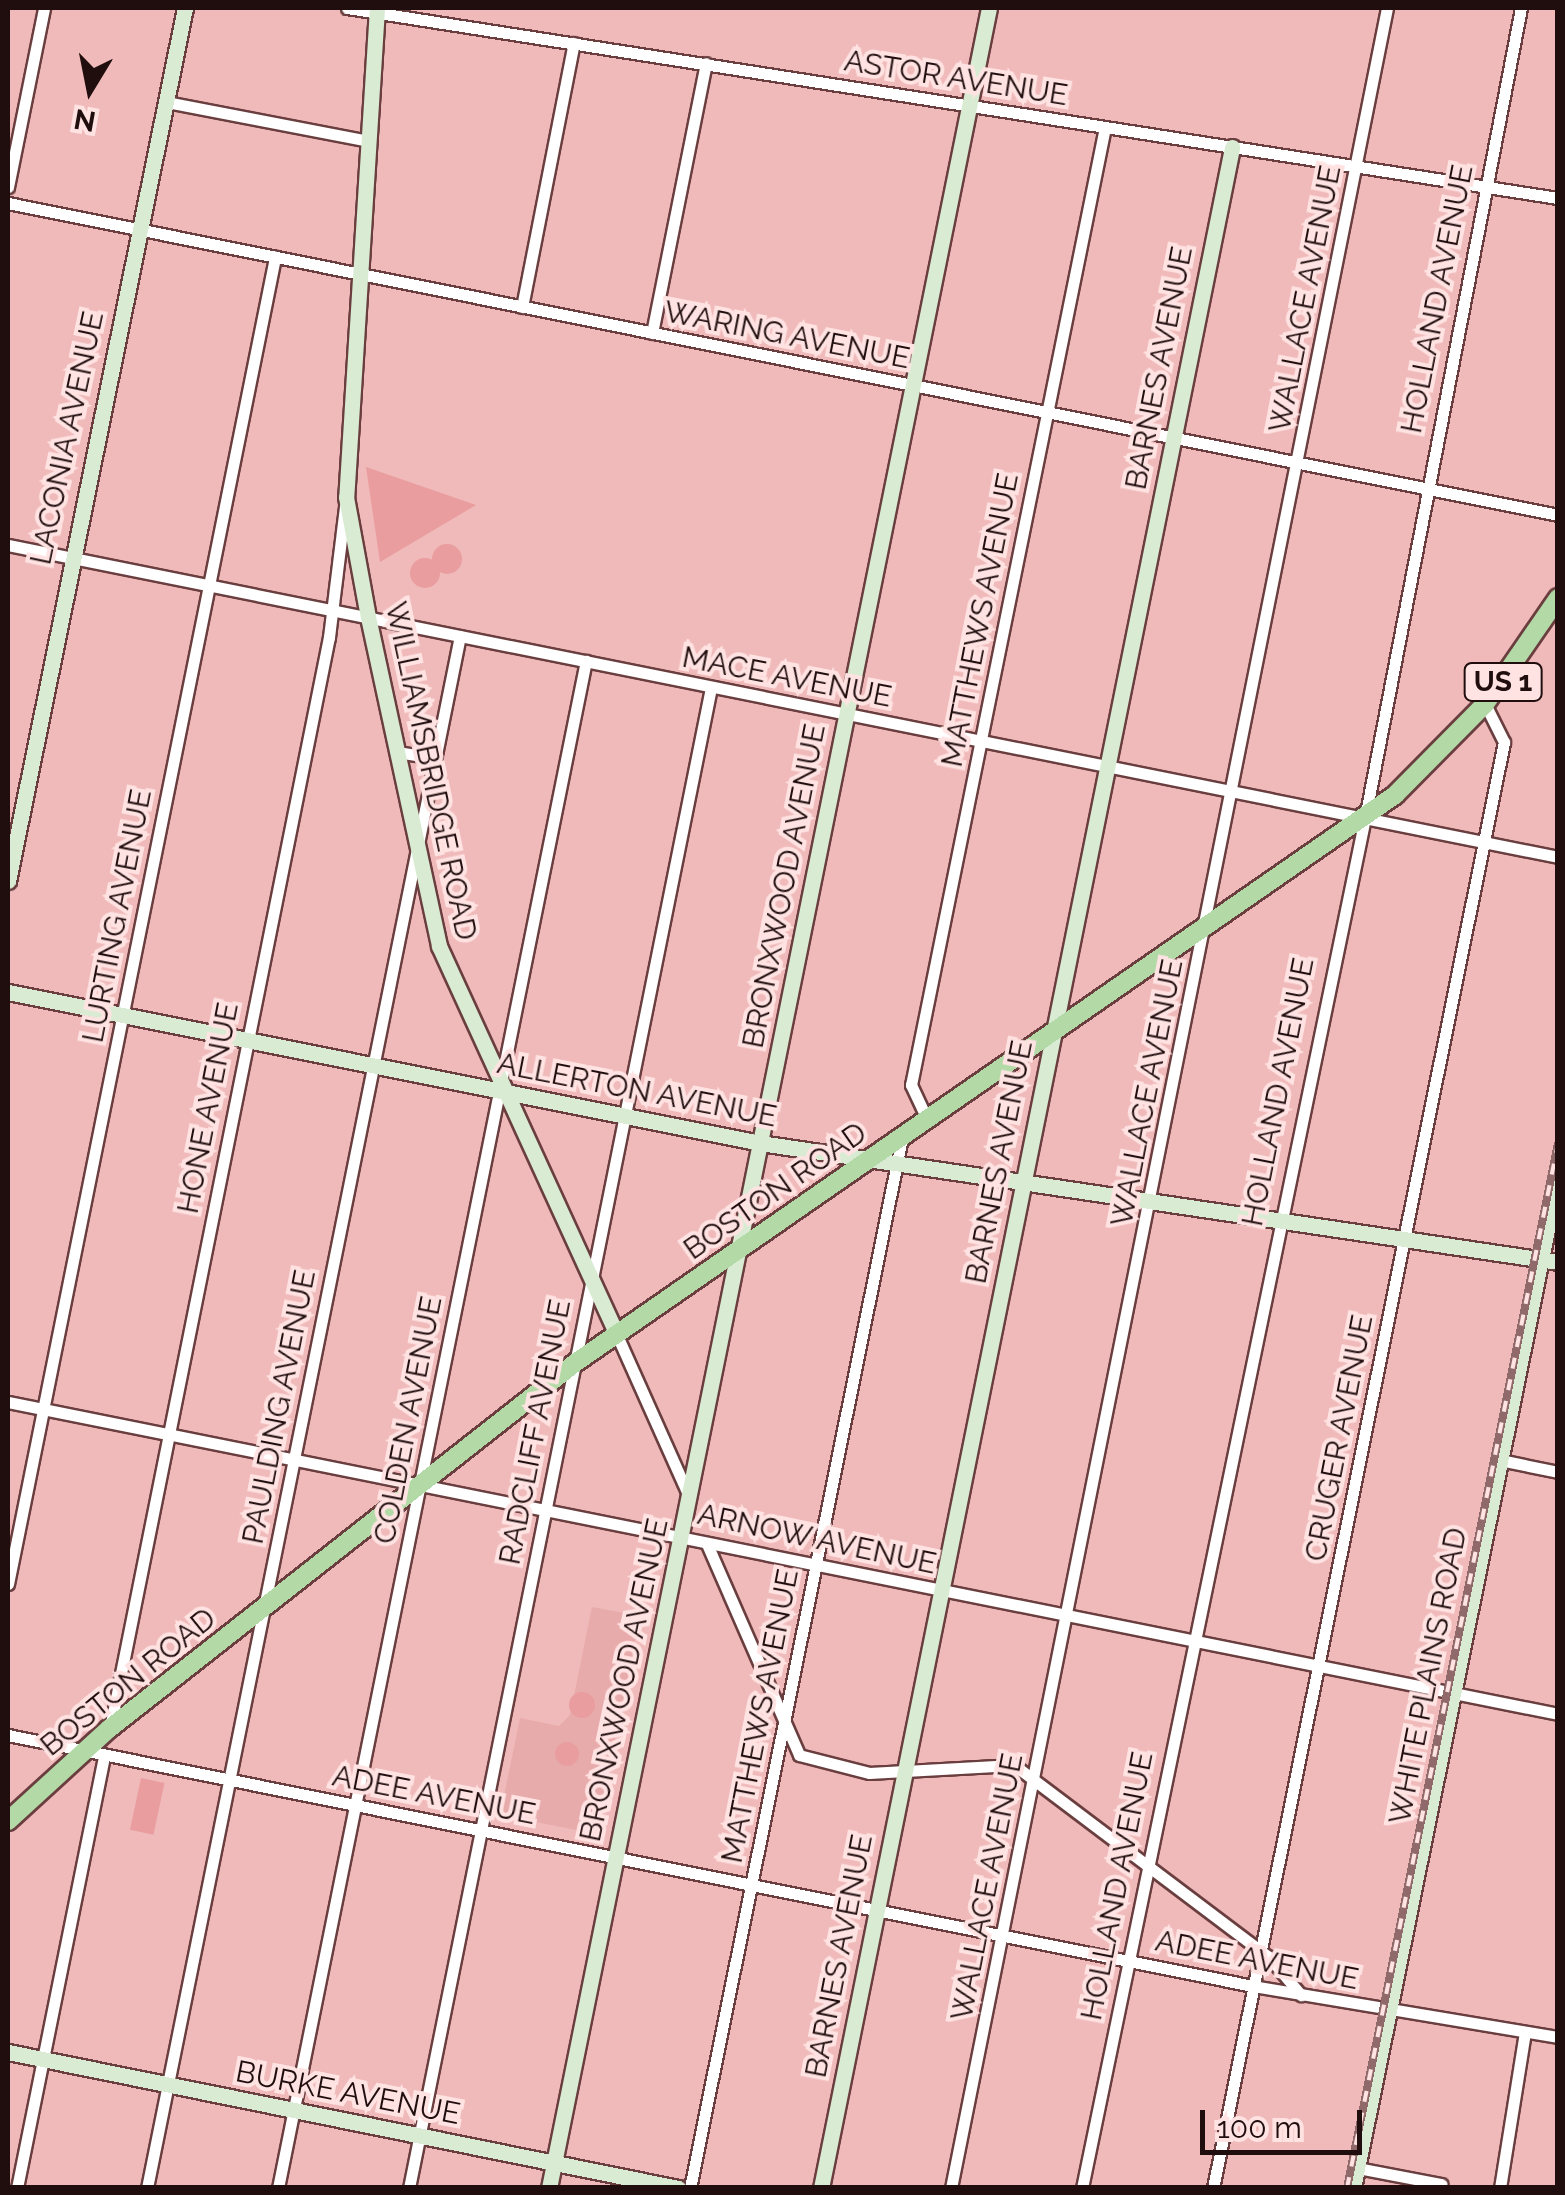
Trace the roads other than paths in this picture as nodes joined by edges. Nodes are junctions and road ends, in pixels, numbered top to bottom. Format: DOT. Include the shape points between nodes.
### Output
graph roads {
  1 [pos="44,8"];
  2 [pos="185,8"];
  3 [pos="347,8"];
  4 [pos="989,8"];
  5 [pos="1387,8"];
  6 [pos="1521,8"];
  7 [pos="376,10"];
  8 [pos="574,43"];
  9 [pos="706,64"];
  10 [pos="166,102"];
  11 [pos="970,104"];
  12 [pos="1105,127"];
  13 [pos="369,141"];
  14 [pos="1232,147"];
  15 [pos="1356,166"];
  16 [pos="1485,186"];
  17 [pos="8,187"];
  18 [pos="1558,198"];
  19 [pos="8,203"];
  20 [pos="140,230"];
  21 [pos="275,257"];
  22 [pos="360,274"];
  23 [pos="522,307"];
  24 [pos="652,333"];
  25 [pos="913,386"];
  26 [pos="1048,413"];
  27 [pos="1173,438"];
  28 [pos="1299,464"];
  29 [pos="1424,489"];
  30 [pos="346,496"];
  31 [pos="1558,516"];
  32 [pos="8,545"];
  33 [pos="70,558"];
  34 [pos="208,585"];
  35 [pos="1558,598"];
  36 [pos="331,610"];
  37 [pos="368,617"];
  38 [pos="460,636"];
  39 [pos="586,661"];
  40 [pos="711,686"];
  41 [pos="1486,704"];
  42 [pos="846,714"];
  43 [pos="982,741"];
  44 [pos="398,752"];
  45 [pos="435,758"];
  46 [pos="1107,766"];
  47 [pos="1232,792"];
  48 [pos="1366,818"];
  49 [pos="1484,842"];
  50 [pos="417,847"];
  51 [pos="1558,857"];
  52 [pos="8,881"];
  53 [pos="1206,929"];
  54 [pos="8,992"];
  55 [pos="122,1015"];
  56 [pos="1054,1032"];
  57 [pos="247,1040"];
  58 [pos="373,1066"];
  59 [pos="499,1091"];
  60 [pos="624,1116"];
  61 [pos="927,1119"];
  62 [pos="902,1136"];
  63 [pos="760,1143"];
  64 [pos="868,1159"];
  65 [pos="896,1163"];
  66 [pos="1558,1175"];
  67 [pos="1024,1183"];
  68 [pos="1150,1202"];
  69 [pos="1277,1220"];
  70 [pos="1404,1239"];
  71 [pos="738,1250"];
  72 [pos="1549,1260"];
  73 [pos="592,1278"];
  74 [pos="616,1333"];
  75 [pos="575,1363"];
  76 [pos="8,1402"];
  77 [pos="43,1409"];
  78 [pos="168,1434"];
  79 [pos="294,1460"];
  80 [pos="1500,1460"];
  81 [pos="1558,1472"];
  82 [pos="420,1484"];
  83 [pos="689,1496"];
  84 [pos="545,1509"];
  85 [pos="681,1537"];
  86 [pos="707,1544"];
  87 [pos="816,1565"];
  88 [pos="8,1584"];
  89 [pos="942,1590"];
  90 [pos="264,1607"];
  91 [pos="1067,1615"];
  92 [pos="1192,1640"];
  93 [pos="1318,1666"];
  94 [pos="1453,1692"];
  95 [pos="1558,1714"];
  96 [pos="110,1728"];
  97 [pos="782,1728"];
  98 [pos="8,1735"];
  99 [pos="83,1750"];
  100 [pos="104,1755"];
  101 [pos="905,1772"];
  102 [pos="1034,1778"];
  103 [pos="229,1780"];
  104 [pos="355,1805"];
  105 [pos="8,1821"];
  106 [pos="480,1830"];
  107 [pos="616,1857"];
  108 [pos="1147,1866"];
  109 [pos="751,1884"];
  110 [pos="877,1910"];
  111 [pos="1002,1935"];
  112 [pos="1260,1950"];
  113 [pos="1128,1961"];
  114 [pos="1254,1986"];
  115 [pos="1301,1995"];
  116 [pos="1389,2010"];
  117 [pos="1526,2032"];
  118 [pos="1558,2037"];
  119 [pos="8,2052"];
  120 [pos="42,2060"];
  121 [pos="168,2085"];
  122 [pos="294,2110"];
  123 [pos="419,2135"];
  124 [pos="554,2162"];
  125 [pos="1357,2168"];
  126 [pos="1442,2184"];
  127 [pos="16,2188"];
  128 [pos="148,2188"];
  129 [pos="278,2188"];
  130 [pos="409,2188"];
  131 [pos="549,2188"];
  132 [pos="678,2188"];
  133 [pos="690,2188"];
  134 [pos="821,2188"];
  135 [pos="951,2188"];
  136 [pos="1082,2188"];
  137 [pos="1212,2188"];
  138 [pos="1353,2188"];
  139 [pos="1500,2188"];
  1 -- 17 [label="street"];
  2 -- 10 [label="street, LACONIA AVENUE"];
  3 -- 7 [label="street, ASTOR AVENUE"];
  4 -- 11 [label="street, BRONXWOOD AVENUE"];
  5 -- 15 [label="street, WALLACE AVENUE"];
  6 -- 16 [label="street, HOLLAND AVENUE"];
  7 -- 8 [label="street, ASTOR AVENUE"];
  7 -- 13 [label="street, WILLIAMSBRIDGE ROAD"];
  8 -- 9 [label="street, ASTOR AVENUE"];
  8 -- 23 [label="street"];
  9 -- 11 [label="street, ASTOR AVENUE"];
  9 -- 24 [label="street"];
  10 -- 13 [label="street"];
  10 -- 20 [label="street, LACONIA AVENUE"];
  11 -- 12 [label="street, ASTOR AVENUE"];
  11 -- 25 [label="street, BRONXWOOD AVENUE"];
  12 -- 14 [label="street, ASTOR AVENUE"];
  12 -- 26 [label="street, MATTHEWS AVENUE"];
  13 -- 22 [label="street, WILLIAMSBRIDGE ROAD"];
  14 -- 15 [label="street, ASTOR AVENUE"];
  14 -- 27 [label="street, BARNES AVENUE"];
  15 -- 16 [label="street, ASTOR AVENUE"];
  15 -- 28 [label="street, WALLACE AVENUE"];
  16 -- 18 [label="street, ASTOR AVENUE"];
  16 -- 29 [label="street, HOLLAND AVENUE"];
  19 -- 20 [label="street, WARING AVENUE"];
  20 -- 21 [label="street, WARING AVENUE"];
  20 -- 33 [label="street, LACONIA AVENUE"];
  21 -- 22 [label="street, WARING AVENUE"];
  21 -- 34 [label="street, LURTING AVENUE"];
  22 -- 23 [label="street, WARING AVENUE"];
  22 -- 30 [label="street, WILLIAMSBRIDGE ROAD"];
  23 -- 24 [label="street, WARING AVENUE"];
  24 -- 25 [label="street, WARING AVENUE"];
  25 -- 26 [label="street, WARING AVENUE"];
  25 -- 42 [label="street, BRONXWOOD AVENUE"];
  26 -- 27 [label="street, WARING AVENUE"];
  26 -- 43 [label="street, MATTHEWS AVENUE"];
  27 -- 28 [label="street, WARING AVENUE"];
  27 -- 46 [label="street, BARNES AVENUE"];
  28 -- 29 [label="street, WARING AVENUE"];
  28 -- 47 [label="street, WALLACE AVENUE"];
  29 -- 31 [label="street, WARING AVENUE"];
  29 -- 48 [label="street, HOLLAND AVENUE"];
  30 -- 36 [label="street, HONE AVENUE"];
  30 -- 37 [label="street, WILLIAMSBRIDGE ROAD"];
  32 -- 33 [label="street, MACE AVENUE"];
  33 -- 34 [label="street, MACE AVENUE"];
  33 -- 52 [label="street, LACONIA AVENUE"];
  34 -- 36 [label="street, MACE AVENUE"];
  34 -- 55 [label="street, LURTING AVENUE"];
  35 -- 41 [label="main road, BOSTON ROAD / US 1"];
  36 -- 37 [label="street, MACE AVENUE"];
  36 -- 57 [label="street, HONE AVENUE"];
  37 -- 38 [label="street, MACE AVENUE"];
  37 -- 44 [label="street, WILLIAMSBRIDGE ROAD"];
  38 -- 39 [label="street, MACE AVENUE"];
  38 -- 45 [label="street, PAULDING AVENUE"];
  39 -- 40 [label="street, MACE AVENUE"];
  39 -- 59 [label="street, COLDEN AVENUE"];
  40 -- 42 [label="street, MACE AVENUE"];
  40 -- 60 [label="street, RADCLIFF AVENUE"];
  41 -- 48 [label="main road, BOSTON ROAD / US 1"];
  41 -- 49 [label="street, CRUGER AVENUE" via="1505,734"];
  42 -- 43 [label="street, MACE AVENUE"];
  42 -- 63 [label="street, BRONXWOOD AVENUE"];
  43 -- 46 [label="street, MACE AVENUE"];
  43 -- 61 [label="street, MATTHEWS AVENUE" via="911,1085"];
  44 -- 45 [label="street"];
  44 -- 50 [label="street, WILLIAMSBRIDGE ROAD"];
  45 -- 50 [label="street, PAULDING AVENUE"];
  46 -- 47 [label="street, MACE AVENUE"];
  46 -- 56 [label="street, BARNES AVENUE"];
  47 -- 48 [label="street, MACE AVENUE"];
  47 -- 53 [label="street, WALLACE AVENUE"];
  48 -- 49 [label="street, MACE AVENUE"];
  48 -- 53 [label="main road, BOSTON ROAD / US 1"];
  48 -- 69 [label="street, HOLLAND AVENUE"];
  49 -- 51 [label="street, MACE AVENUE"];
  49 -- 70 [label="street, CRUGER AVENUE"];
  50 -- 58 [label="street, PAULDING AVENUE"];
  50 -- 59 [label="street, WILLIAMSBRIDGE ROAD" via="438,946"];
  53 -- 56 [label="main road, BOSTON ROAD / US 1"];
  53 -- 68 [label="street, WALLACE AVENUE"];
  54 -- 55 [label="street, ALLERTON AVENUE"];
  55 -- 57 [label="street, ALLERTON AVENUE"];
  55 -- 77 [label="street, LURTING AVENUE"];
  56 -- 61 [label="main road, BOSTON ROAD / US 1"];
  56 -- 67 [label="street, BARNES AVENUE"];
  57 -- 58 [label="street, ALLERTON AVENUE"];
  57 -- 78 [label="street, HONE AVENUE"];
  58 -- 59 [label="street, ALLERTON AVENUE"];
  58 -- 79 [label="street, PAULDING AVENUE"];
  59 -- 60 [label="street, ALLERTON AVENUE"];
  59 -- 73 [label="street, WILLIAMSBRIDGE ROAD"];
  59 -- 82 [label="street, COLDEN AVENUE"];
  60 -- 63 [label="street, ALLERTON AVENUE"];
  60 -- 73 [label="street, RADCLIFF AVENUE"];
  61 -- 62 [label="main road, BOSTON ROAD / US 1"];
  62 -- 64 [label="main road, BOSTON ROAD / US 1"];
  62 -- 65 [label="street, MATTHEWS AVENUE"];
  63 -- 64 [label="street, ALLERTON AVENUE"];
  63 -- 71 [label="street, BRONXWOOD AVENUE"];
  64 -- 65 [label="street, ALLERTON AVENUE"];
  64 -- 71 [label="main road, BOSTON ROAD / US 1"];
  65 -- 67 [label="street, ALLERTON AVENUE"];
  65 -- 87 [label="street, MATTHEWS AVENUE"];
  66 -- 72 [label="street, WHITE PLAINS ROAD"];
  67 -- 68 [label="street, ALLERTON AVENUE"];
  67 -- 89 [label="street, BARNES AVENUE"];
  68 -- 69 [label="street, ALLERTON AVENUE"];
  68 -- 91 [label="street, WALLACE AVENUE"];
  69 -- 70 [label="street, ALLERTON AVENUE"];
  69 -- 92 [label="street, HOLLAND AVENUE"];
  70 -- 72 [label="street, ALLERTON AVENUE"];
  70 -- 93 [label="street, CRUGER AVENUE"];
  71 -- 74 [label="main road, BOSTON ROAD / US 1"];
  71 -- 83 [label="street, BRONXWOOD AVENUE"];
  72 -- 80 [label="street, WHITE PLAINS ROAD"];
  73 -- 74 [label="street, WILLIAMSBRIDGE ROAD"];
  73 -- 75 [label="street, RADCLIFF AVENUE"];
  74 -- 75 [label="main road, BOSTON ROAD / US 1"];
  74 -- 83 [label="street, WILLIAMSBRIDGE ROAD"];
  75 -- 82 [label="main road, BOSTON ROAD / US 1"];
  75 -- 84 [label="street, RADCLIFF AVENUE"];
  76 -- 77 [label="street, ARNOW AVENUE"];
  77 -- 78 [label="street, ARNOW AVENUE"];
  77 -- 88 [label="street, LURTING AVENUE"];
  78 -- 79 [label="street, ARNOW AVENUE"];
  78 -- 96 [label="street, HONE AVENUE"];
  79 -- 82 [label="street, ARNOW AVENUE"];
  79 -- 90 [label="street, PAULDING AVENUE"];
  80 -- 81 [label="street"];
  80 -- 94 [label="street, WHITE PLAINS ROAD"];
  82 -- 84 [label="street, ARNOW AVENUE"];
  82 -- 90 [label="main road, BOSTON ROAD / US 1"];
  82 -- 104 [label="street, COLDEN AVENUE"];
  83 -- 85 [label="street, BRONXWOOD AVENUE"];
  84 -- 85 [label="street, ARNOW AVENUE"];
  84 -- 106 [label="street, RADCLIFF AVENUE"];
  85 -- 86 [label="street, ARNOW AVENUE"];
  85 -- 107 [label="street, BRONXWOOD AVENUE"];
  86 -- 87 [label="street, ARNOW AVENUE"];
  86 -- 97 [label="street"];
  87 -- 89 [label="street, ARNOW AVENUE"];
  87 -- 97 [label="street, MATTHEWS AVENUE"];
  89 -- 91 [label="street, ARNOW AVENUE"];
  89 -- 101 [label="street, BARNES AVENUE"];
  90 -- 96 [label="main road, BOSTON ROAD / US 1"];
  90 -- 103 [label="street, PAULDING AVENUE"];
  91 -- 92 [label="street, ARNOW AVENUE"];
  91 -- 102 [label="street, WALLACE AVENUE"];
  92 -- 93 [label="street, ARNOW AVENUE"];
  92 -- 108 [label="street, HOLLAND AVENUE"];
  93 -- 94 [label="street, ARNOW AVENUE"];
  93 -- 112 [label="street, CRUGER AVENUE"];
  94 -- 95 [label="street, ARNOW AVENUE"];
  94 -- 116 [label="street, WHITE PLAINS ROAD"];
  96 -- 99 [label="main road, BOSTON ROAD / US 1"];
  97 -- 101 [label="street" via="819,1766"];
  97 -- 109 [label="street, MATTHEWS AVENUE"];
  98 -- 99 [label="street, ADEE AVENUE"];
  99 -- 100 [label="street, ADEE AVENUE"];
  99 -- 105 [label="main road, BOSTON ROAD / US 1"];
  100 -- 103 [label="street, ADEE AVENUE"];
  100 -- 120 [label="street"];
  101 -- 102 [label="street" via="988,1760"];
  101 -- 110 [label="street, BARNES AVENUE"];
  102 -- 108 [label="street"];
  102 -- 111 [label="street, WALLACE AVENUE"];
  103 -- 104 [label="street, ADEE AVENUE"];
  103 -- 121 [label="street, PAULDING AVENUE"];
  104 -- 106 [label="street, ADEE AVENUE"];
  104 -- 122 [label="street, COLDEN AVENUE"];
  106 -- 107 [label="street, ADEE AVENUE"];
  106 -- 123 [label="street, RADCLIFF AVENUE"];
  107 -- 109 [label="street, ADEE AVENUE"];
  107 -- 124 [label="street, BRONXWOOD AVENUE"];
  108 -- 112 [label="street"];
  108 -- 113 [label="street, HOLLAND AVENUE"];
  109 -- 110 [label="street, ADEE AVENUE"];
  109 -- 133 [label="street, MATTHEWS AVENUE"];
  110 -- 111 [label="street, ADEE AVENUE"];
  110 -- 134 [label="street, BARNES AVENUE"];
  111 -- 113 [label="street, ADEE AVENUE"];
  111 -- 135 [label="street, WALLACE AVENUE"];
  112 -- 114 [label="street, CRUGER AVENUE"];
  112 -- 115 [label="street"];
  113 -- 114 [label="street, ADEE AVENUE"];
  113 -- 136 [label="street, HOLLAND AVENUE"];
  114 -- 115 [label="street, ADEE AVENUE"];
  114 -- 137 [label="street, CRUGER AVENUE"];
  115 -- 116 [label="street, ADEE AVENUE"];
  116 -- 117 [label="street, ADEE AVENUE"];
  116 -- 125 [label="street, WHITE PLAINS ROAD"];
  117 -- 118 [label="street, ADEE AVENUE"];
  117 -- 139 [label="street"];
  119 -- 120 [label="street, BURKE AVENUE"];
  120 -- 121 [label="street, BURKE AVENUE"];
  120 -- 127 [label="street"];
  121 -- 122 [label="street, BURKE AVENUE"];
  121 -- 128 [label="street, PAULDING AVENUE"];
  122 -- 123 [label="street, BURKE AVENUE"];
  122 -- 129 [label="street, COLDEN AVENUE"];
  123 -- 124 [label="street, BURKE AVENUE"];
  123 -- 130 [label="street, RADCLIFF AVENUE"];
  124 -- 131 [label="street, BRONXWOOD AVENUE"];
  124 -- 132 [label="street, BURKE AVENUE"];
  125 -- 126 [label="street"];
  125 -- 138 [label="street, WHITE PLAINS ROAD"];
}
